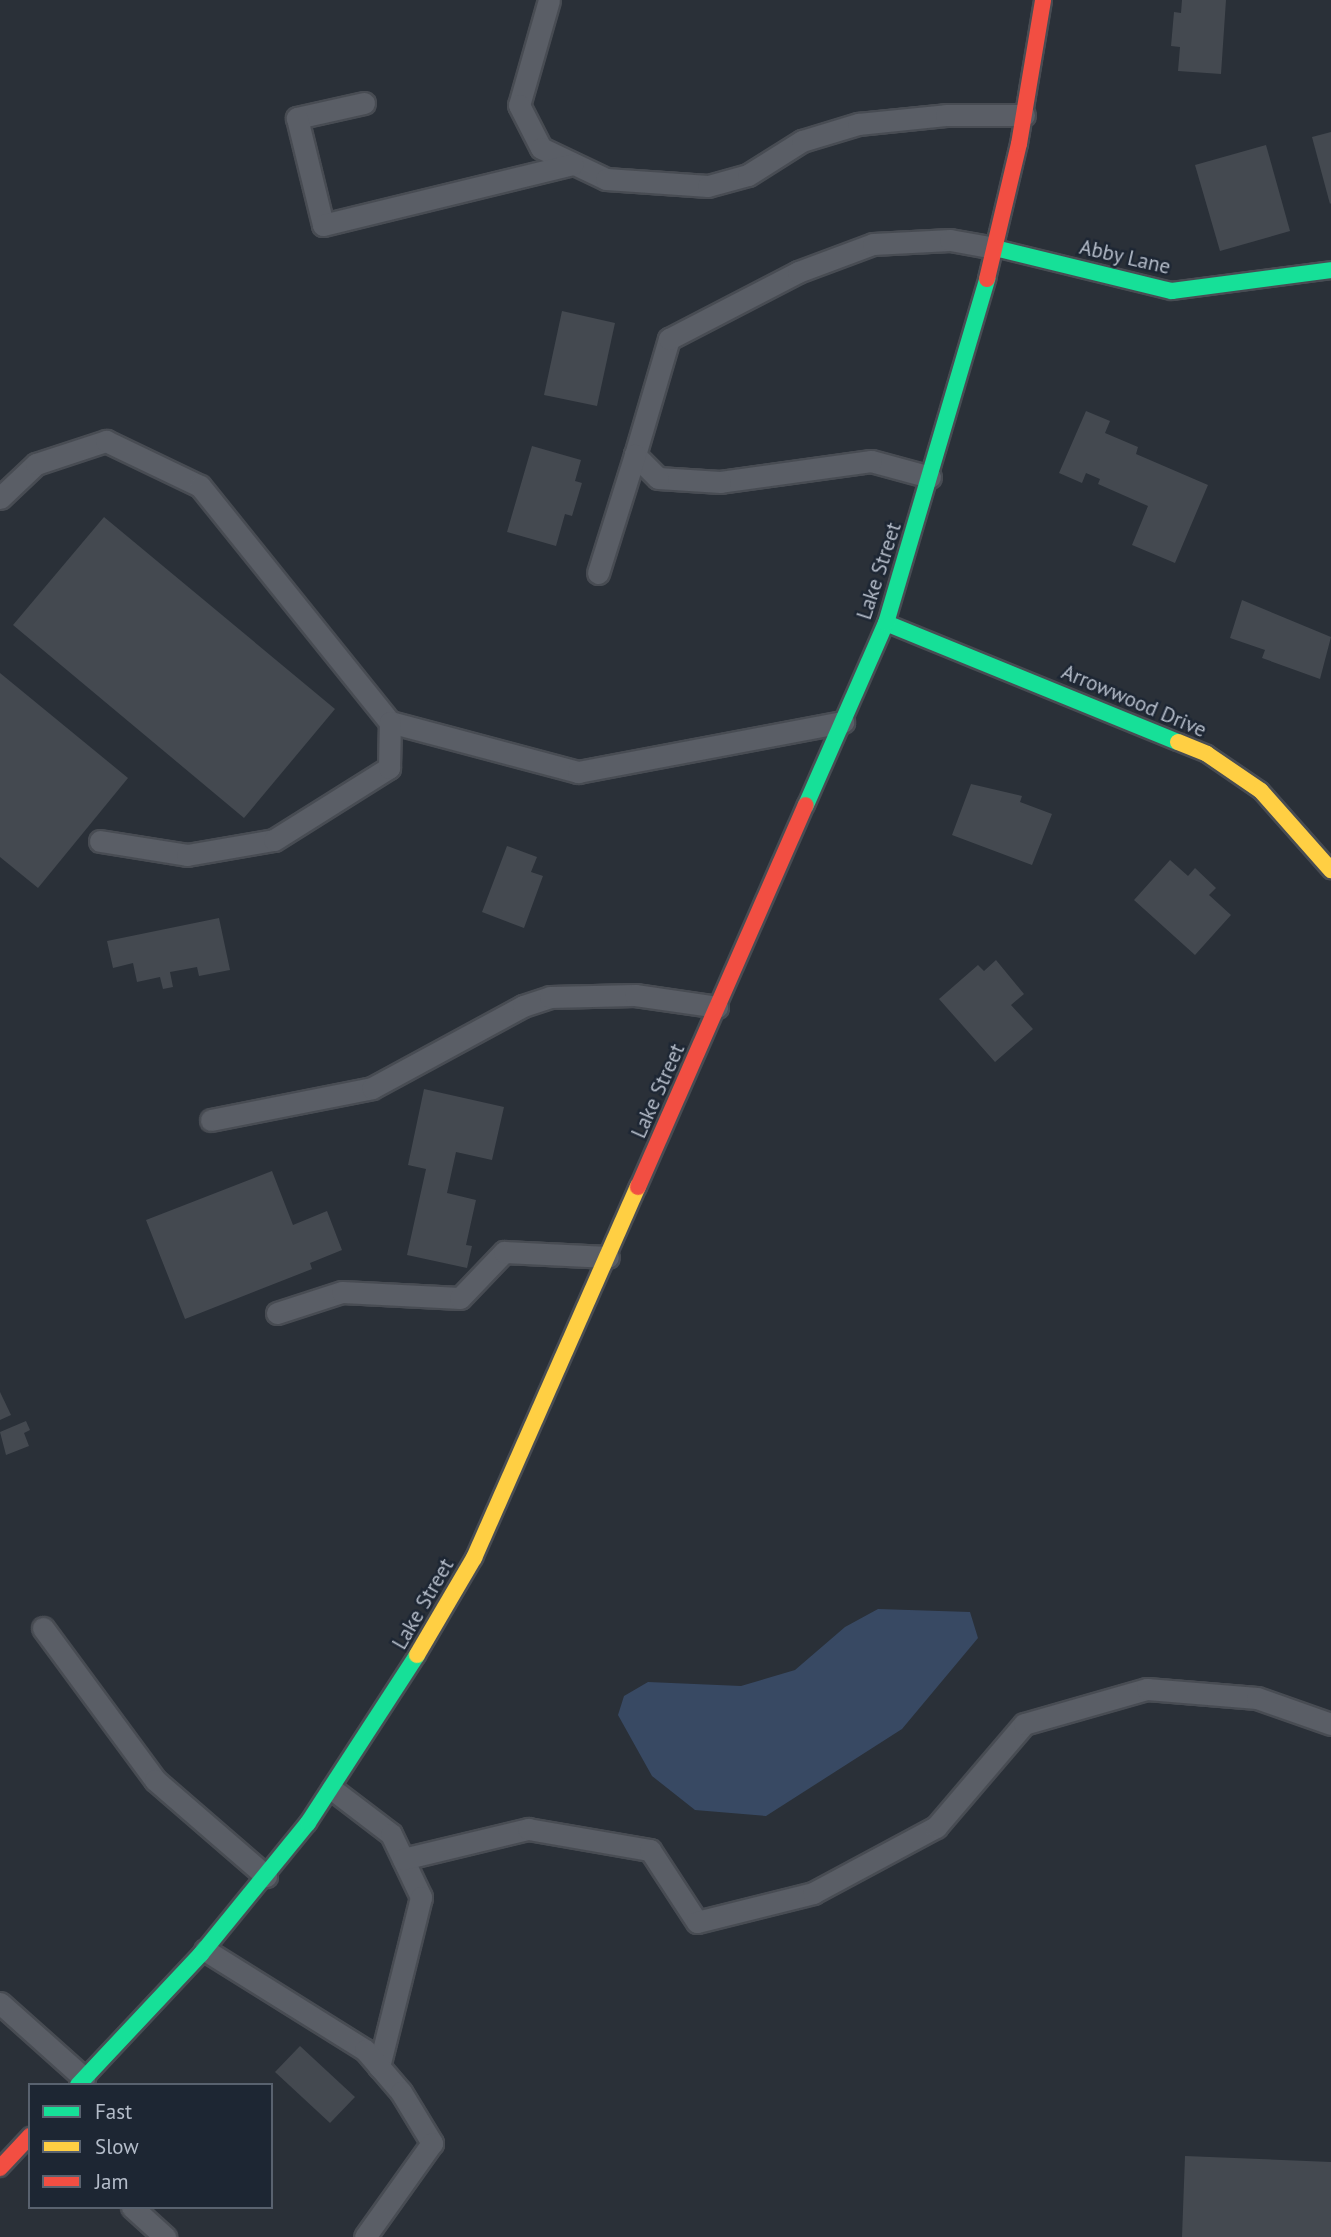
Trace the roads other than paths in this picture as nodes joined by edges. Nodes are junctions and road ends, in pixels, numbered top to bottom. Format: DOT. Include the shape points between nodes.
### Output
graph roads {
  1 [pos="549,0"];
  2 [pos="1043,0"];
  3 [pos="364,103"];
  4 [pos="1024,115"];
  5 [pos="573,164"];
  6 [pos="995,248"];
  7 [pos="1331,271"];
  8 [pos="635,455"];
  9 [pos="930,477"];
  10 [pos="0,498"];
  11 [pos="598,573"];
  12 [pos="886,623"];
  13 [pos="390,722"];
  14 [pos="843,722"];
  15 [pos="100,841"];
  16 [pos="1331,870"];
  17 [pos="718,1007"];
  18 [pos="211,1121"];
  19 [pos="608,1257"];
  20 [pos="277,1313"];
  21 [pos="43,1628"];
  22 [pos="1331,1724"];
  23 [pos="332,1789"];
  24 [pos="403,1859"];
  25 [pos="266,1876"];
  26 [pos="205,1950"];
  27 [pos="0,2003"];
  28 [pos="379,2067"];
  29 [pos="81,2082"];
  30 [pos="28,2138"];
  31 [pos="0,2168"];
  32 [pos="134,2209"];
  33 [pos="166,2237"];
  34 [pos="365,2237"];
  1 -- 5 [label="lane" via="519,105 541,148"];
  2 -- 4 [label="main road, Lake Street"];
  3 -- 5 [label="lane" via="297,118 323,225"];
  4 -- 5 [label="lane" via="946,115 858,124 802,141 748,175 708,186 606,179"];
  4 -- 6 [label="main road, Lake Street"];
  6 -- 7 [label="main road, Abby Lane" via="1172,291"];
  6 -- 8 [label="lane" via="950,240 873,244 798,272 669,339"];
  6 -- 9 [label="main road, Lake Street"];
  8 -- 9 [label="lane" via="658,478 720,482 871,461"];
  8 -- 11 [label="lane"];
  9 -- 12 [label="main road, Lake Street"];
  10 -- 13 [label="lane" via="36,464 106,441 200,486"];
  12 -- 14 [label="main road, Lake Street"];
  12 -- 16 [label="main road, Arrowwood Drive" via="1207,754 1261,791"];
  13 -- 14 [label="lane" via="578,772"];
  13 -- 15 [label="lane" via="389,768 274,840 187,855"];
  14 -- 17 [label="main road, Lake Street"];
  17 -- 18 [label="lane" via="635,995 550,997 523,1006 372,1088"];
  17 -- 19 [label="main road, Lake Street"];
  19 -- 20 [label="lane" via="504,1252 460,1298 342,1292"];
  19 -- 23 [label="main road, Lake Street" via="460,1585"];
  21 -- 25 [label="lane" via="155,1780"];
  22 -- 24 [label="lane" via="1258,1698 1147,1689 1024,1724 936,1827 813,1893 697,1922 650,1850 528,1829"];
  23 -- 24 [label="lane" via="391,1834"];
  23 -- 25 [label="main road, Lake Street"];
  24 -- 28 [label="lane" via="421,1897"];
  25 -- 26 [label="main road, Lake Street"];
  26 -- 28 [label="lane" via="365,2050"];
  26 -- 29 [label="main road, Lake Street"];
  27 -- 29 [label="lane"];
  28 -- 34 [label="lane" via="432,2143"];
  30 -- 31 [label="main road"];
  32 -- 33 [label="lane"];
}
